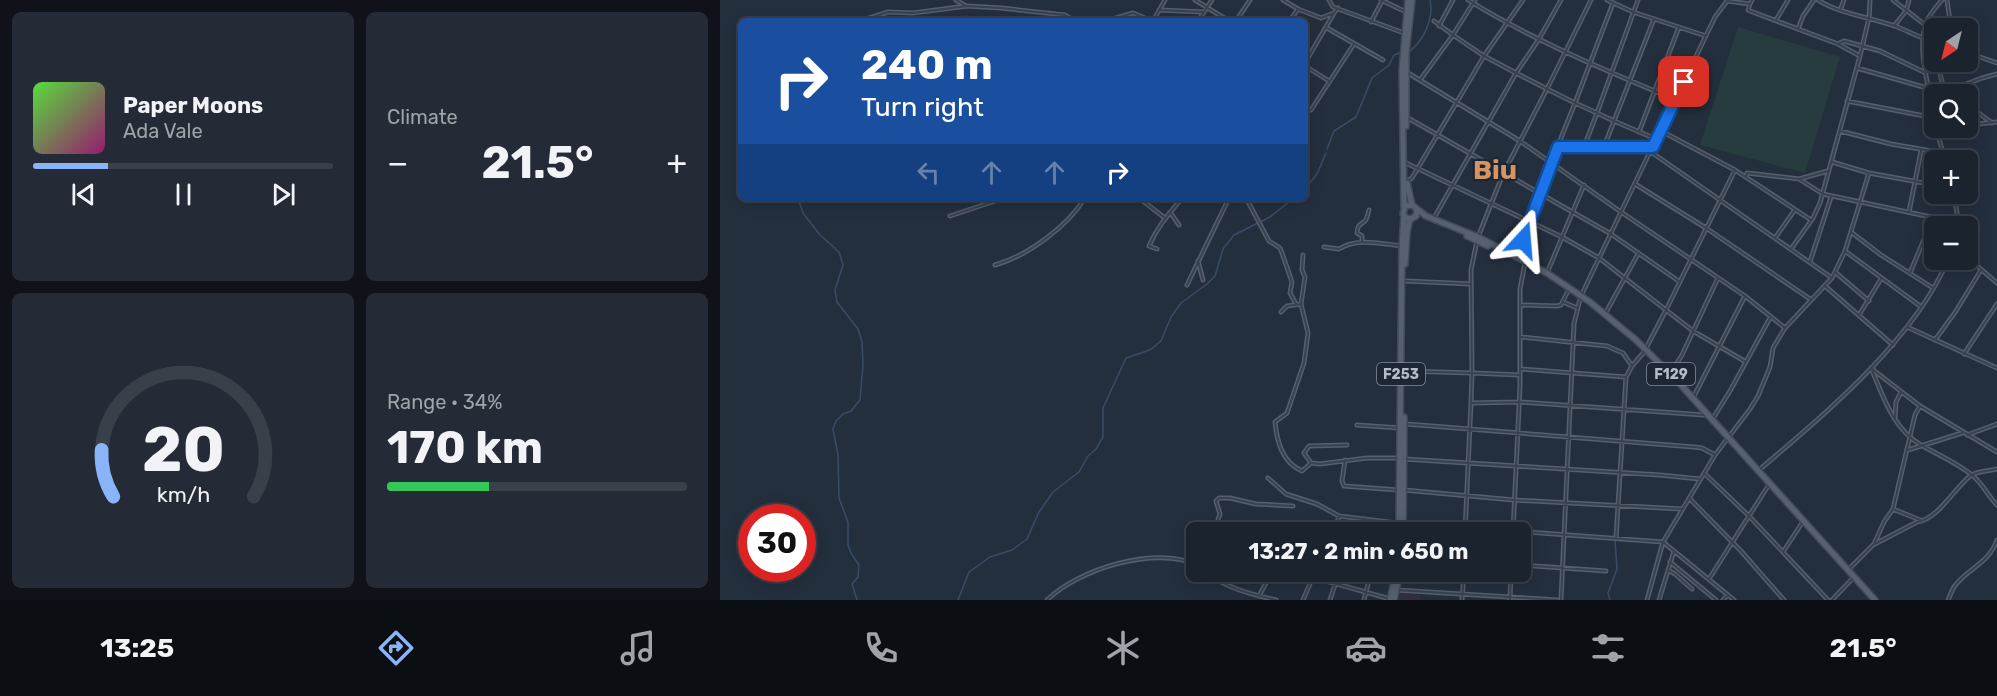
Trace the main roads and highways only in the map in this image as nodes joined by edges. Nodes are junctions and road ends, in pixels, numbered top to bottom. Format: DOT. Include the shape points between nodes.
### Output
graph roads {
  1 [pos="1410,0"];
  2 [pos="1406,34"];
  3 [pos="1405,50"];
  4 [pos="1412,205"];
  5 [pos="1404,207"];
  6 [pos="1417,210"];
  7 [pos="1410,218"];
  8 [pos="1478,239"];
  9 [pos="1525,263"];
  10 [pos="1581,298"];
  11 [pos="1644,350"];
  12 [pos="1403,361"];
  13 [pos="1402,426"];
  14 [pos="1727,439"];
  15 [pos="1401,522"];
  16 [pos="1854,578"];
  17 [pos="1396,582"];
  18 [pos="1397,582"];
  19 [pos="1392,600"];
  20 [pos="1874,600"];
  1 -- 2 [label="main road, F253"];
  1 -- 2 [label="main road, F253"];
  2 -- 3 [label="main road, F253"];
  3 -- 4 [label="main road, F253" via="1406,163"];
  3 -- 5 [label="main road, F253"];
  4 -- 5 [label="main road"];
  4 -- 6 [label="main road"];
  5 -- 7 [label="main road, F253"];
  6 -- 7 [label="main road, F253"];
  6 -- 8 [label="main road, F129"];
  7 -- 8 [label="main road, F129" via="1428,219"];
  7 -- 12 [label="main road, F253"];
  7 -- 12 [label="main road, F253" via="1402,246"];
  8 -- 9 [label="main road, F129"];
  8 -- 9 [label="main road, F129"];
  9 -- 10 [label="main road, F129"];
  9 -- 10 [label="main road, F129" via="1547,273"];
  10 -- 11 [label="main road, F129"];
  10 -- 11 [label="main road, F129"];
  11 -- 14 [label="main road, F129"];
  11 -- 14 [label="main road, F129" via="1693,398"];
  12 -- 13 [label="main road, F253"];
  12 -- 13 [label="main road, F253"];
  13 -- 15 [label="main road, F253"];
  14 -- 16 [label="main road, F129"];
  14 -- 16 [label="main road, F129"];
  16 -- 20 [label="main road, F129"];
  17 -- 19 [label="main road"];
  18 -- 19 [label="main road"];
}
